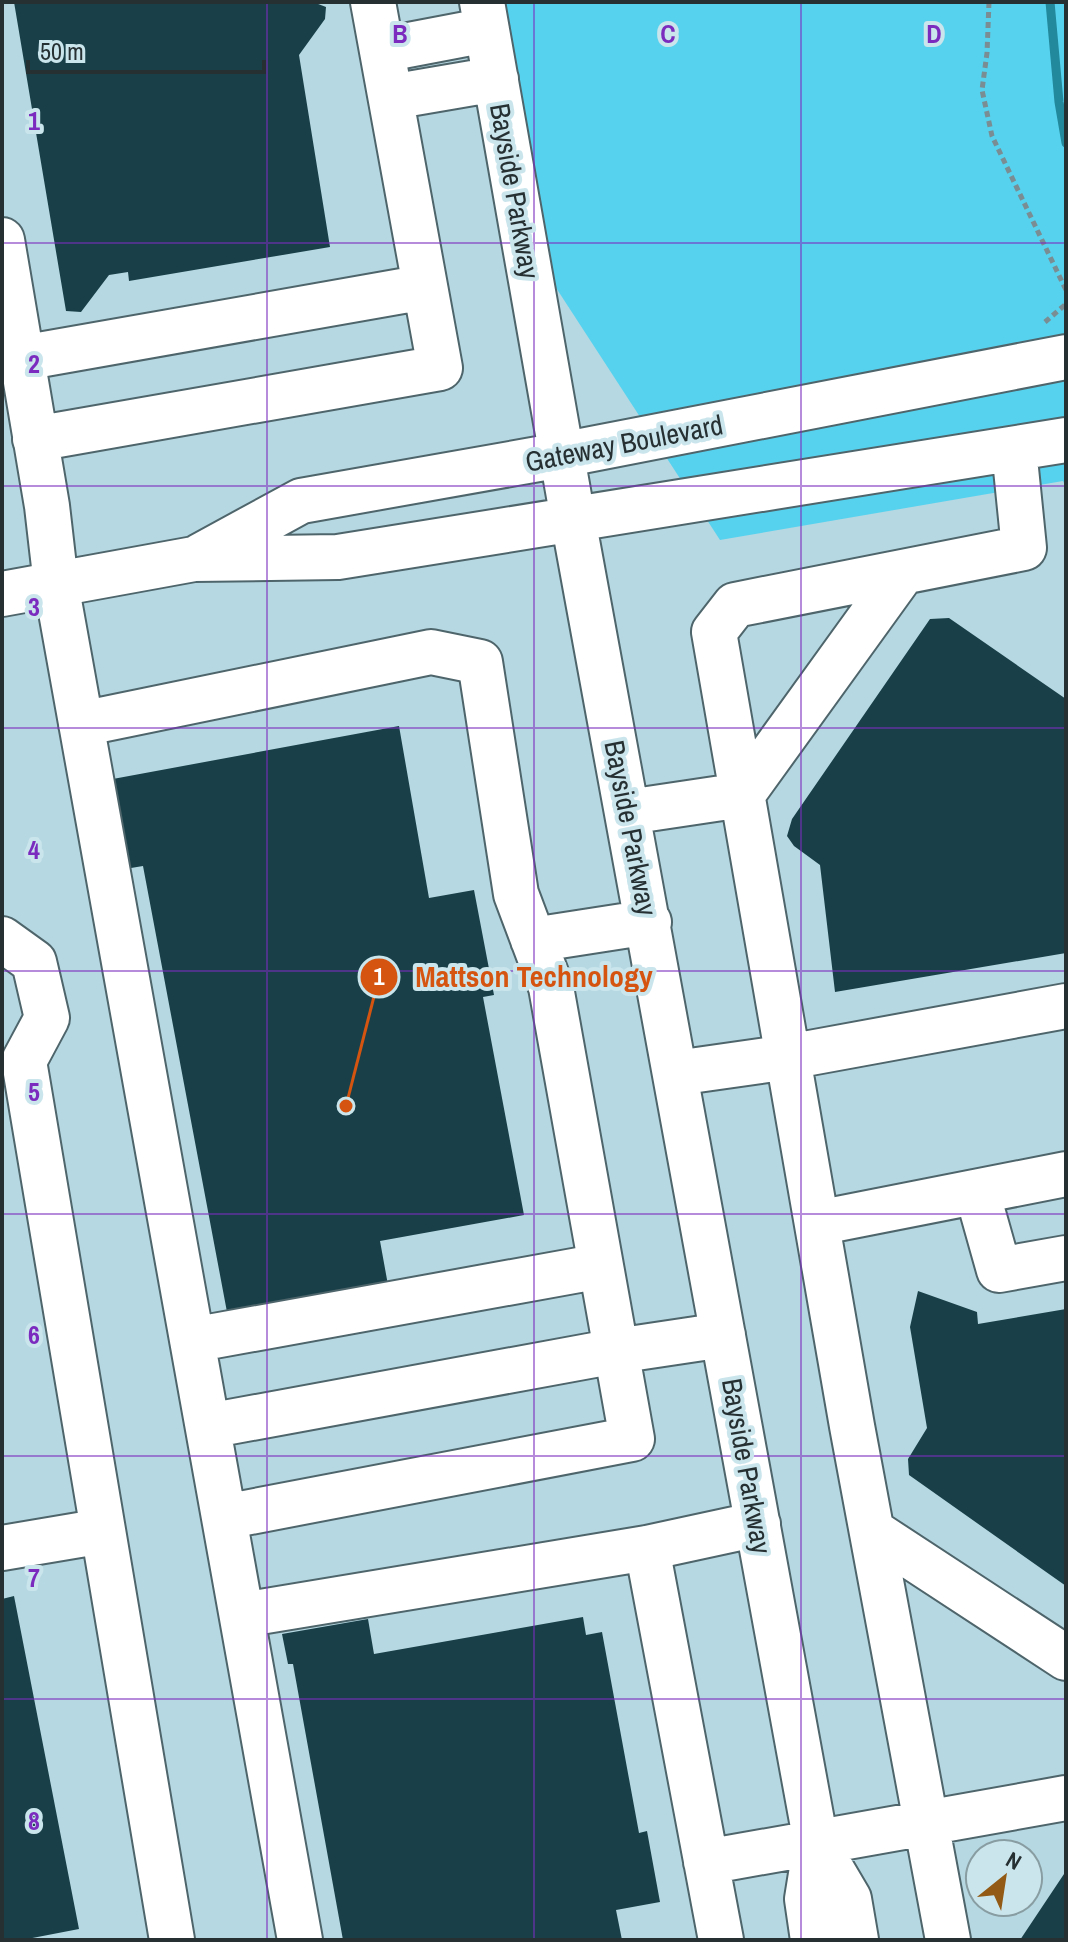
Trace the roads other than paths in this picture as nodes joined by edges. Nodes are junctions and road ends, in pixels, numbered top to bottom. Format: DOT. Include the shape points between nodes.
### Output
graph roads {
  1 [pos="373,2"];
  2 [pos="484,16"];
  3 [pos="382,50"];
  4 [pos="496,79"];
  5 [pos="391,97"];
  6 [pos="2,240"];
  7 [pos="425,287"];
  8 [pos="1066,357"];
  9 [pos="22,358"];
  10 [pos="35,439"];
  11 [pos="1066,440"];
  12 [pos="1014,449"];
  13 [pos="561,455"];
  14 [pos="573,519"];
  15 [pos="194,559"];
  16 [pos="903,572"];
  17 [pos="56,584"];
  18 [pos="2,594"];
  19 [pos="81,724"];
  20 [pos="742,795"];
  21 [pos="628,812"];
  22 [pos="649,922"];
  23 [pos="2,939"];
  24 [pos="533,940"];
  25 [pos="1066,1006"];
  26 [pos="788,1057"];
  27 [pos="676,1073"];
  28 [pos="1066,1174"];
  29 [pos="977,1192"];
  30 [pos="817,1223"];
  31 [pos="1066,1258"];
  32 [pos="601,1266"];
  33 [pos="723,1335"];
  34 [pos="192,1340"];
  35 [pos="616,1351"];
  36 [pos="208,1426"];
  37 [pos="224,1517"];
  38 [pos="758,1524"];
  39 [pos="103,1531"];
  40 [pos="872,1531"];
  41 [pos="2,1548"];
  42 [pos="647,1548"];
  43 [pos="242,1615"];
  44 [pos="1066,1658"];
  45 [pos="1066,1798"];
  46 [pos="927,1824"];
  47 [pos="816,1843"];
  48 [pos="706,1862"];
  49 [pos="172,1940"];
  50 [pos="300,1940"];
  51 [pos="721,1940"];
  52 [pos="813,1940"];
  53 [pos="856,1940"];
  54 [pos="948,1940"];
  1 -- 3 [label="street"];
  2 -- 3 [label="street"];
  2 -- 4 [label="street, Bayside Parkway"];
  3 -- 5 [label="street"];
  4 -- 5 [label="street"];
  4 -- 13 [label="street, Bayside Parkway"];
  5 -- 7 [label="street"];
  6 -- 9 [label="street"];
  7 -- 9 [label="street"];
  7 -- 10 [label="street" via="440,368"];
  8 -- 13 [label="street, Gateway Boulevard"];
  9 -- 10 [label="street"];
  10 -- 17 [label="street"];
  11 -- 12 [label="street, Gateway Boulevard"];
  12 -- 14 [label="street, Gateway Boulevard"];
  12 -- 16 [label="street" via="1024,548"];
  13 -- 14 [label="street, Bayside Parkway"];
  13 -- 15 [label="street, Gateway Boulevard" via="301,501"];
  14 -- 15 [label="street, Gateway Boulevard" via="338,557"];
  14 -- 21 [label="street, Bayside Parkway"];
  15 -- 17 [label="street, Gateway Boulevard"];
  16 -- 20 [label="street"];
  16 -- 20 [label="street" via="735,605 714,632"];
  17 -- 18 [label="street, Gateway Boulevard"];
  17 -- 19 [label="street"];
  19 -- 24 [label="street" via="431,652 480,662 516,894"];
  19 -- 34 [label="street"];
  20 -- 21 [label="street"];
  20 -- 26 [label="street"];
  21 -- 22 [label="street, Bayside Parkway"];
  22 -- 24 [label="street"];
  22 -- 27 [label="street, Bayside Parkway"];
  23 -- 39 [label="street" via="34,962 47,1018 24,1061"];
  24 -- 32 [label="street" via="551,987"];
  25 -- 26 [label="street"];
  26 -- 27 [label="street"];
  26 -- 30 [label="street"];
  27 -- 33 [label="street, Bayside Parkway"];
  28 -- 29 [label="street"];
  29 -- 30 [label="street"];
  29 -- 31 [label="street" via="999,1270"];
  30 -- 40 [label="street"];
  32 -- 34 [label="street"];
  32 -- 35 [label="street"];
  33 -- 35 [label="street"];
  33 -- 38 [label="street, Bayside Parkway"];
  34 -- 36 [label="street"];
  35 -- 36 [label="street"];
  35 -- 37 [label="street" via="632,1439"];
  36 -- 37 [label="street"];
  37 -- 43 [label="street"];
  38 -- 42 [label="street"];
  38 -- 47 [label="street, Bayside Parkway"];
  39 -- 41 [label="street"];
  39 -- 49 [label="street"];
  40 -- 44 [label="street"];
  40 -- 46 [label="street"];
  42 -- 43 [label="street"];
  42 -- 48 [label="street"];
  43 -- 50 [label="street"];
  45 -- 46 [label="street"];
  46 -- 47 [label="street"];
  46 -- 54 [label="street"];
  47 -- 48 [label="street"];
  47 -- 52 [label="street, Bayside Parkway" via="807,1899"];
  47 -- 53 [label="street, Bayside Parkway" via="849,1899"];
  48 -- 51 [label="street"];
}
